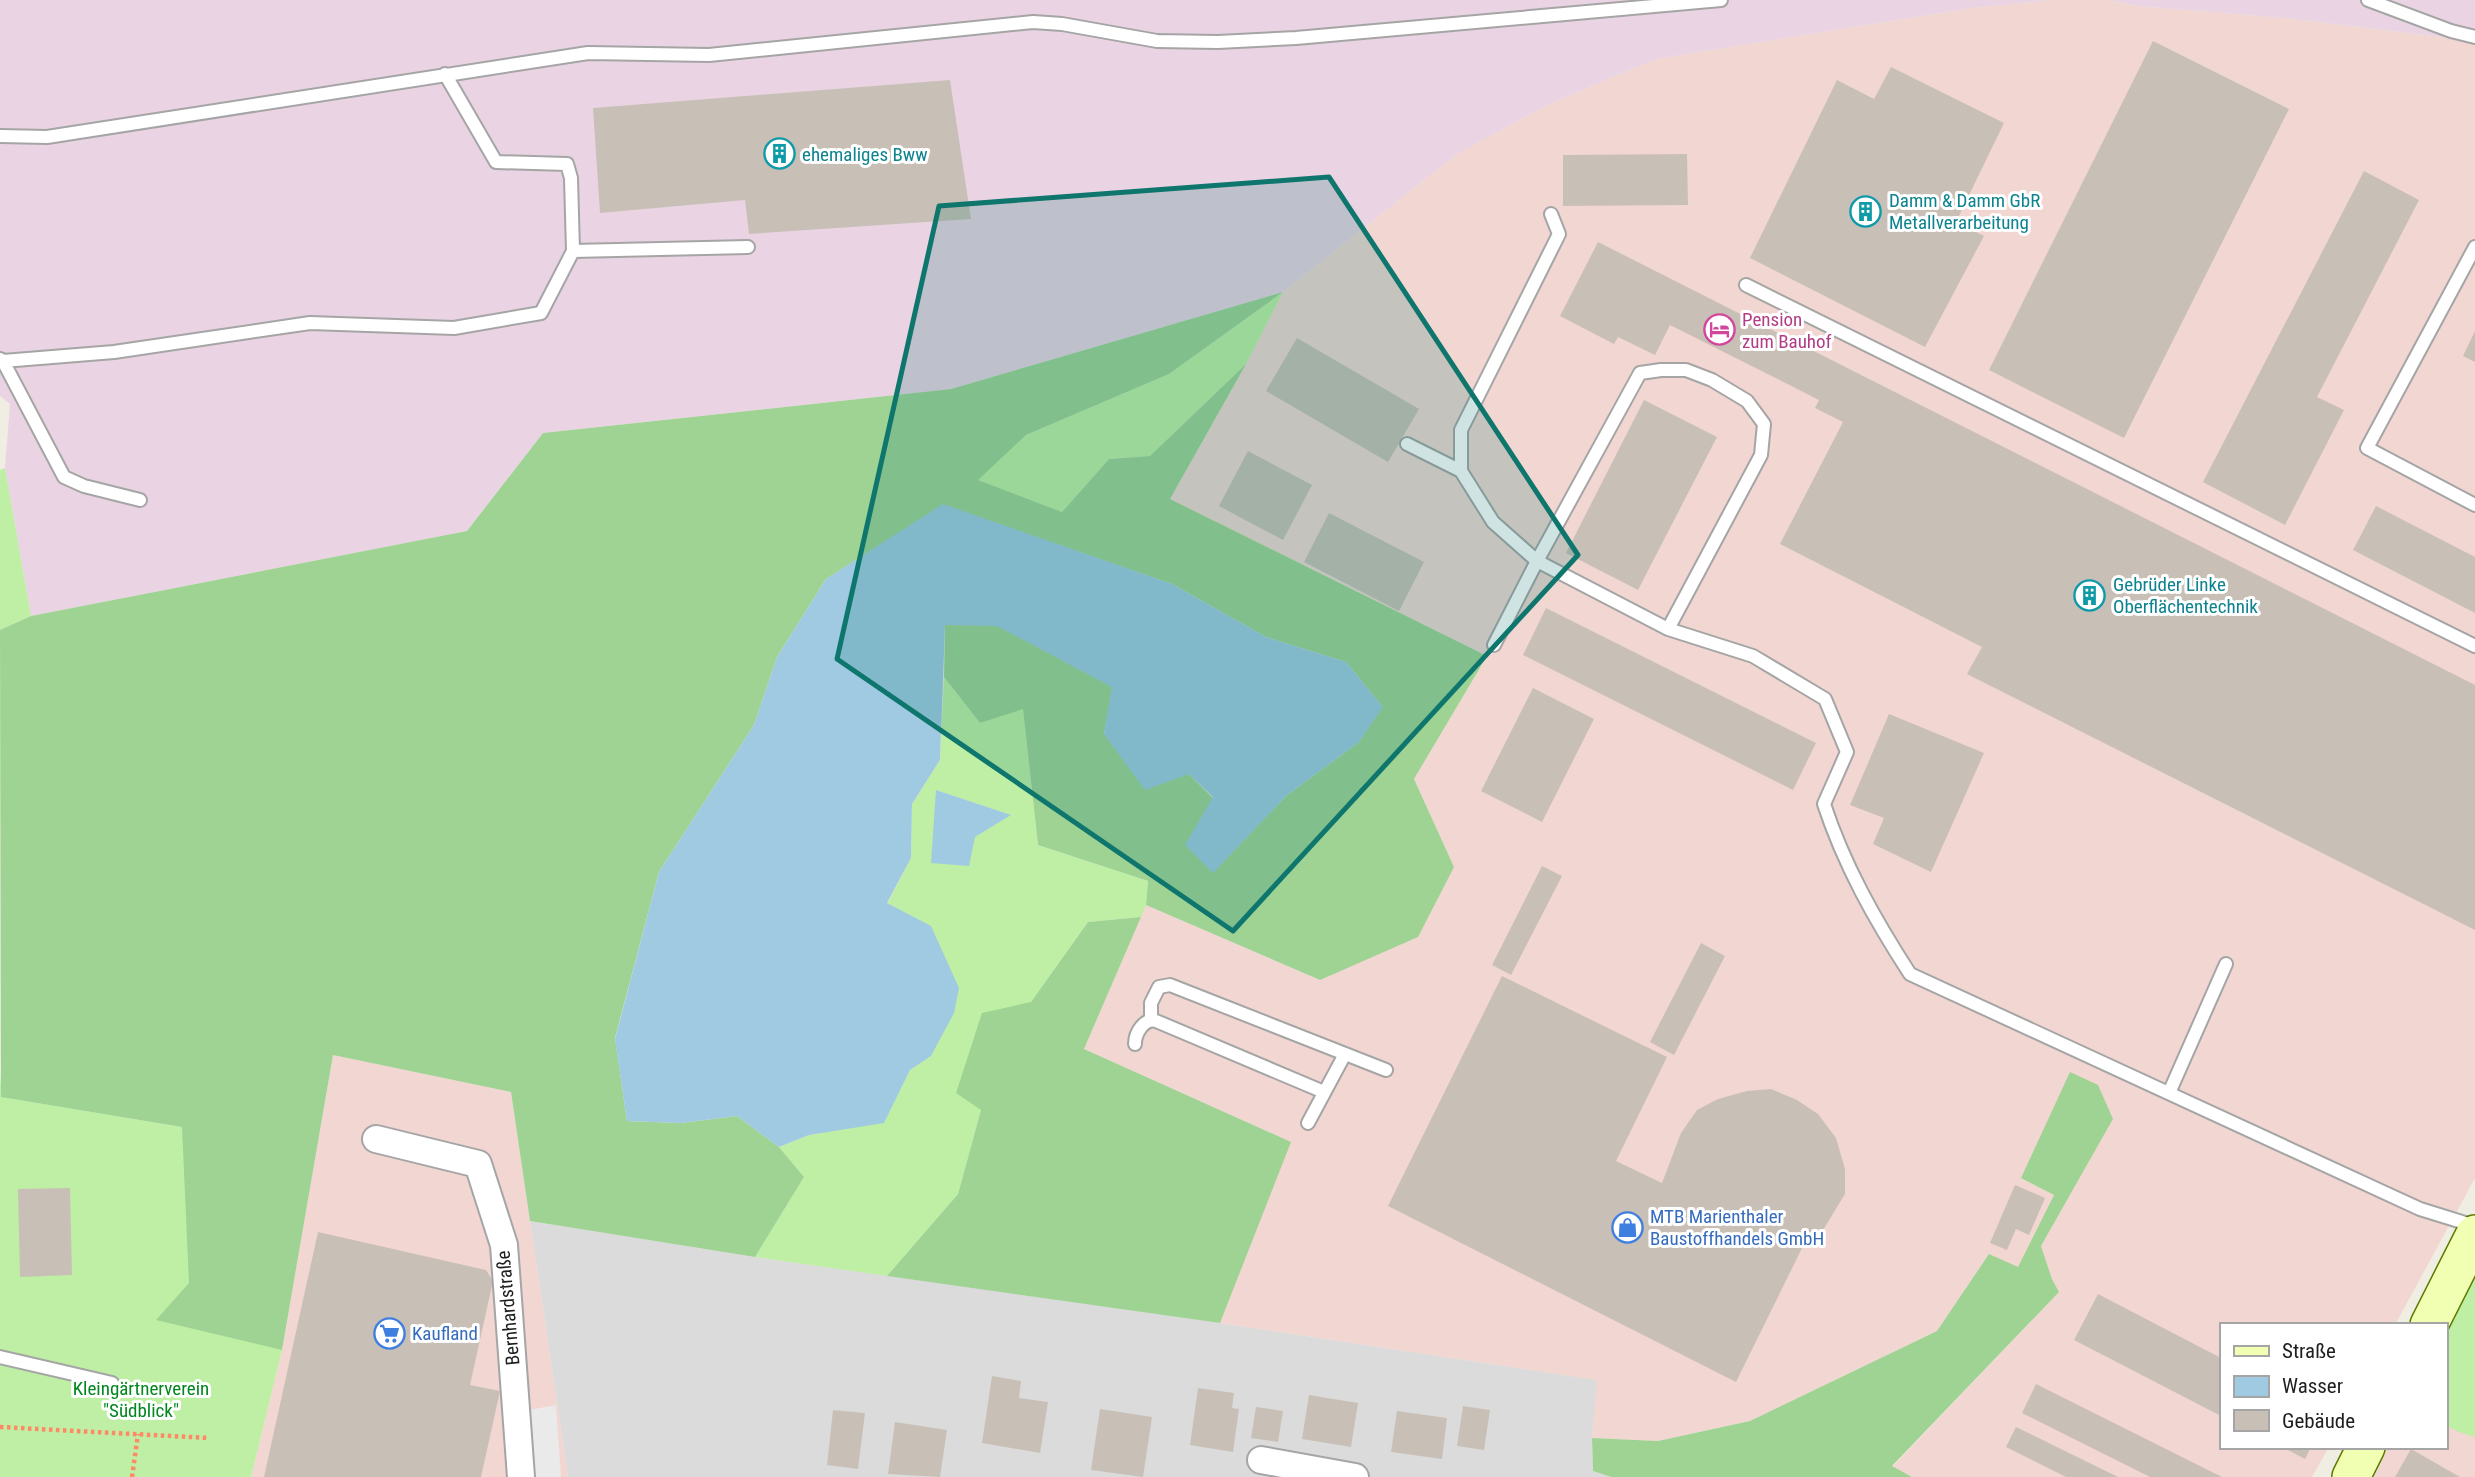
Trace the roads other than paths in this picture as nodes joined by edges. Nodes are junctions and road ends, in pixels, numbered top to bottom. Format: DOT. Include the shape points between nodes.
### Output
graph roads {
  1 [pos="1721,0"];
  2 [pos="2368,0"];
  3 [pos="2475,37"];
  4 [pos="445,74"];
  5 [pos="0,136"];
  6 [pos="1551,214"];
  7 [pos="748,247"];
  8 [pos="2475,247"];
  9 [pos="573,251"];
  10 [pos="1745,285"];
  11 [pos="2,360"];
  12 [pos="1407,444"];
  13 [pos="1461,471"];
  14 [pos="141,500"];
  15 [pos="2475,505"];
  16 [pos="1537,561"];
  17 [pos="1668,629"];
  18 [pos="1494,645"];
  19 [pos="2475,646"];
  20 [pos="2226,964"];
  21 [pos="1151,1020"];
  22 [pos="1135,1044"];
  23 [pos="1345,1054"];
  24 [pos="1386,1070"];
  25 [pos="1324,1092"];
  26 [pos="2169,1093"];
  27 [pos="1308,1122"];
  28 [pos="376,1139"];
  29 [pos="2475,1226"];
  30 [pos="2475,1234"];
  31 [pos="2430,1323"];
  32 [pos="0,1357"];
  33 [pos="113,1383"];
  34 [pos="2365,1449"];
  35 [pos="1261,1460"];
  36 [pos="1343,1476"];
  37 [pos="521,1477"];
  38 [pos="2351,1477"];
  1 -- 4 [label="lane" via="1218,42 1157,41 1033,22 709,55 588,53"];
  2 -- 3 [label="lane"];
  4 -- 5 [label="lane" via="47,137"];
  4 -- 9 [label="lane" via="496,162 567,164"];
  6 -- 13 [label="lane" via="1559,234 1461,430"];
  7 -- 9 [label="lane"];
  8 -- 15 [label="lane" via="2367,448"];
  9 -- 11 [label="lane" via="541,313 454,328 310,323 114,352"];
  10 -- 19 [label="lane"];
  11 -- 14 [label="lane" via="64,477"];
  12 -- 13 [label="lane"];
  13 -- 16 [label="lane" via="1493,522"];
  16 -- 17 [label="lane"];
  16 -- 17 [label="lane" via="1640,373 1686,370 1712,380 1747,401 1764,424 1761,454"];
  16 -- 18 [label="lane"];
  17 -- 26 [label="lane" via="1753,656 1825,699 1847,751 1824,804 1838,845 1910,974"];
  20 -- 26 [label="lane"];
  21 -- 22 [label="lane" via="1144,1023"];
  21 -- 23 [label="lane" via="1159,988 1170,985"];
  21 -- 25 [label="lane"];
  23 -- 24 [label="lane"];
  23 -- 25 [label="lane"];
  25 -- 27 [label="lane"];
  26 -- 29 [label="lane" via="2420,1209"];
  28 -- 37 [label="street, Bernhardstraße" via="478,1164 504,1245"];
  30 -- 31 [label="main road"];
  32 -- 33 [label="lane"];
  34 -- 38 [label="main road"];
  35 -- 36 [label="street"];
}
